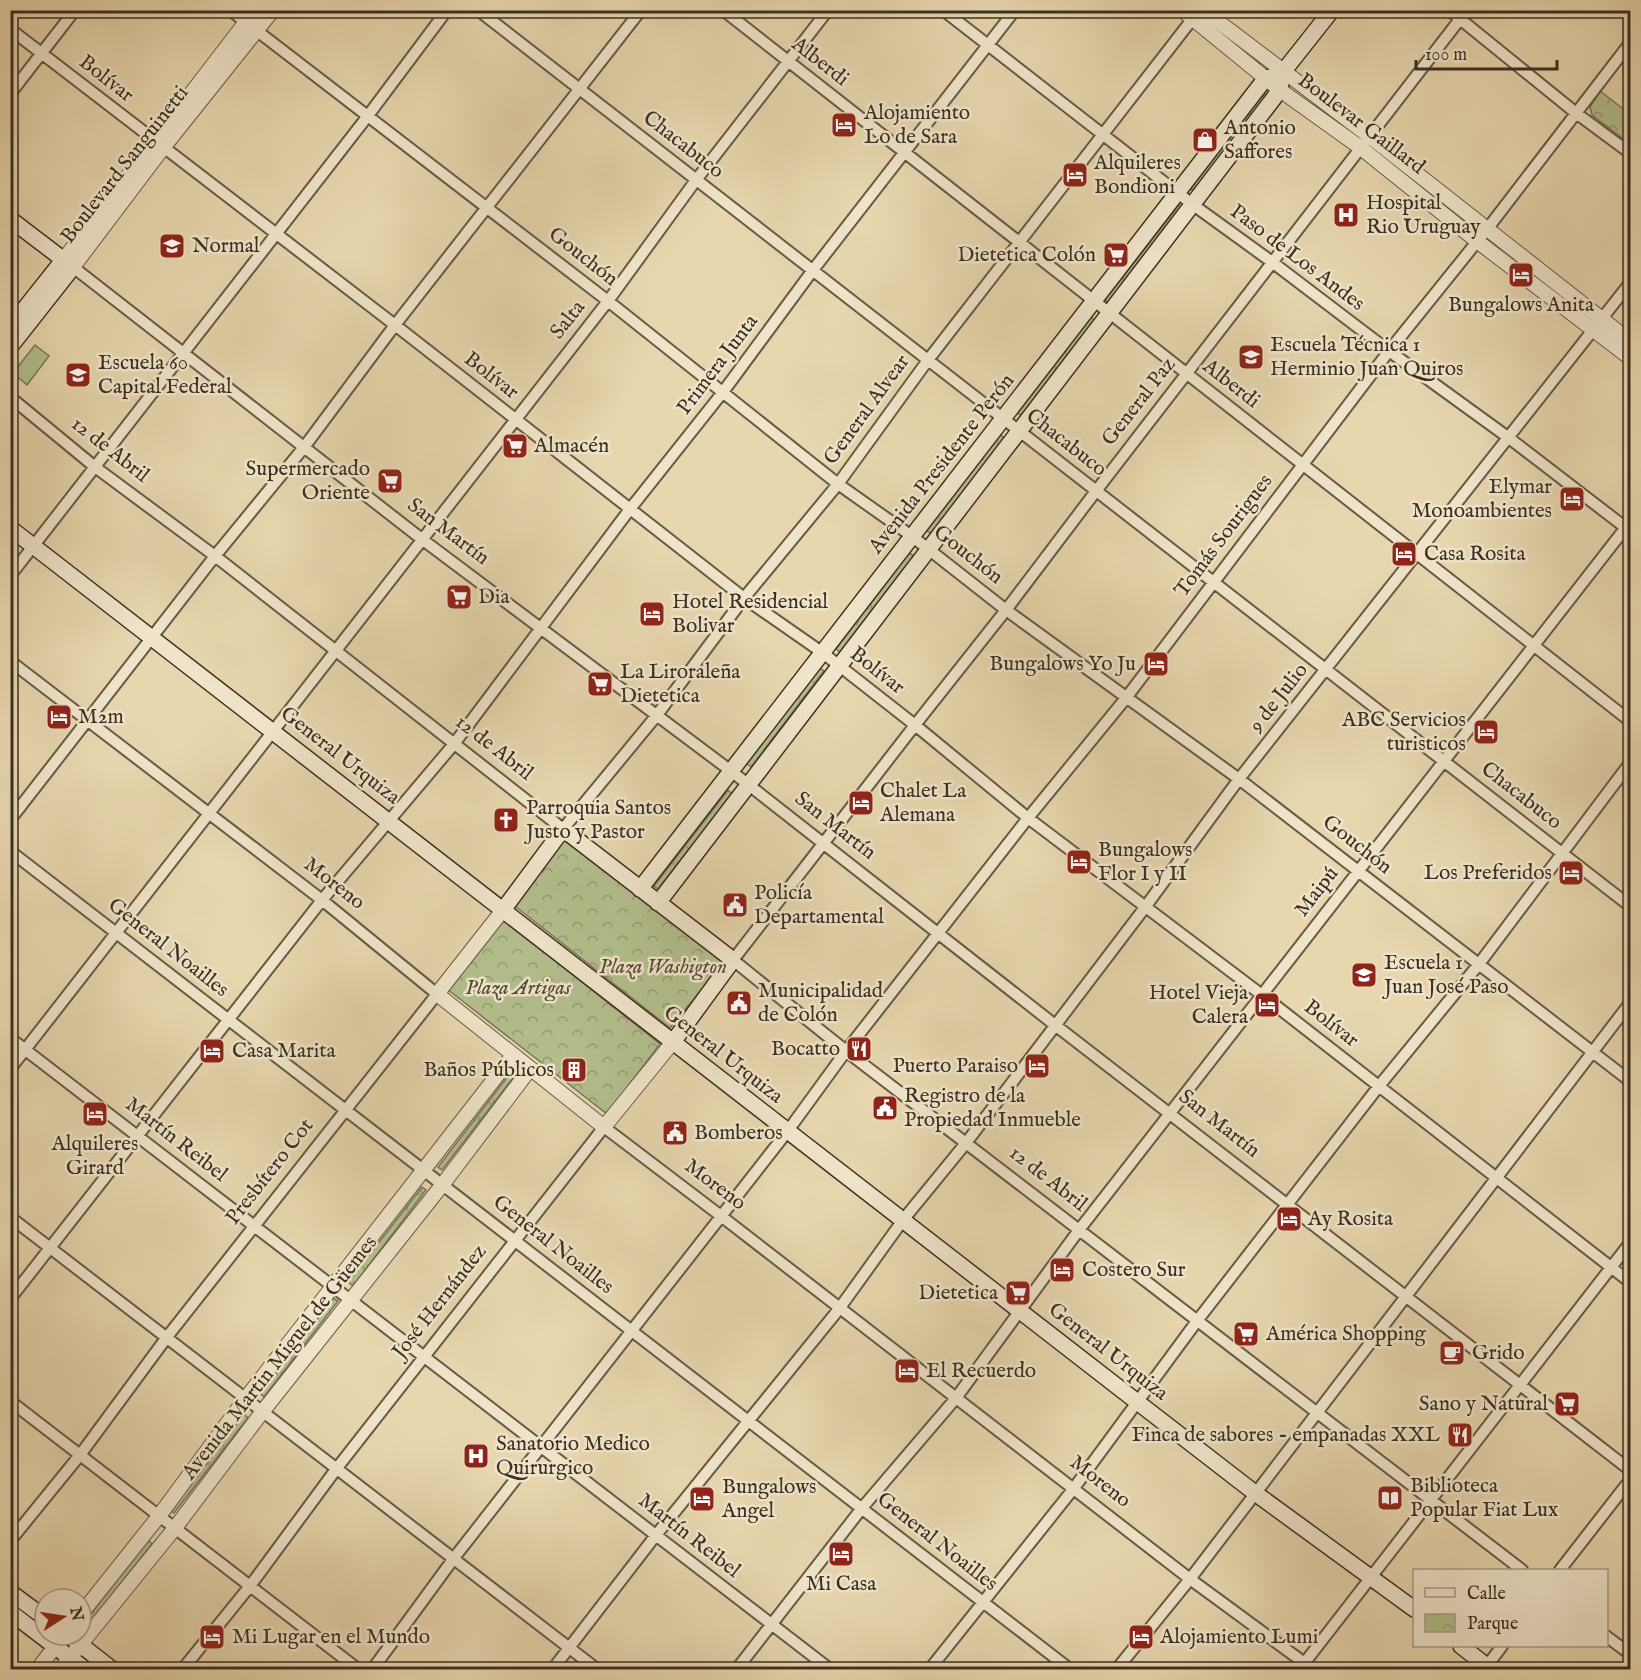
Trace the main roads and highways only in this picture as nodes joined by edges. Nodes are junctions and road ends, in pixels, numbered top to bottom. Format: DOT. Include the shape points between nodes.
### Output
graph roads {
  1 [pos="1332,10"];
  2 [pos="1283,72"];
  3 [pos="10,219"];
  4 [pos="68,263"];
  5 [pos="10,327"];
  6 [pos="10,347"];
  7 [pos="10,528"];
  8 [pos="563,829"];
  9 [pos="640,889"];
  10 [pos="658,903"];
  11 [pos="503,910"];
  12 [pos="733,960"];
  13 [pos="672,1042"];
  14 [pos="10,1592"];
  15 [pos="1413,1608"];
  16 [pos="33,1609"];
  17 [pos="10,1612"];
  18 [pos="33,1623"];
  19 [pos="66,1647"];
  20 [pos="78,1647"];
  21 [pos="1462,1647"];
  22 [pos="65,1663"];
  23 [pos="1488,1668"];
  24 [pos="86,1670"];
  25 [pos="113,1670"];
  1 -- 2 [label="main road, Avenida Presidente Perón"];
  2 -- 9 [label="main road, Avenida Presidente Perón" via="1266,79"];
  2 -- 10 [label="main road, Avenida Presidente Perón" via="1280,90"];
  3 -- 4 [label="main road, San Martín"];
  4 -- 5 [label="main road, Boulevard Sanguinetti"];
  4 -- 6 [label="main road, Boulevard Sanguinetti"];
  7 -- 11 [label="main road, General Urquiza"];
  8 -- 9 [label="main road, 12 de Abril"];
  8 -- 11 [label="main road, Presbítero Cot"];
  9 -- 10 [label="main road, 12 de Abril"];
  10 -- 12 [label="main road, 12 de Abril"];
  11 -- 13 [label="main road, General Urquiza"];
  12 -- 13 [label="main road, José Hernández"];
  13 -- 15 [label="main road, General Urquiza" via="1255,1492"];
  14 -- 16 [label="main road"];
  17 -- 18 [label="main road"];
  19 -- 22 [label="main road"];
  20 -- 25 [label="main road"];
  21 -- 23 [label="main road"];
  22 -- 24 [label="main road"];
}
